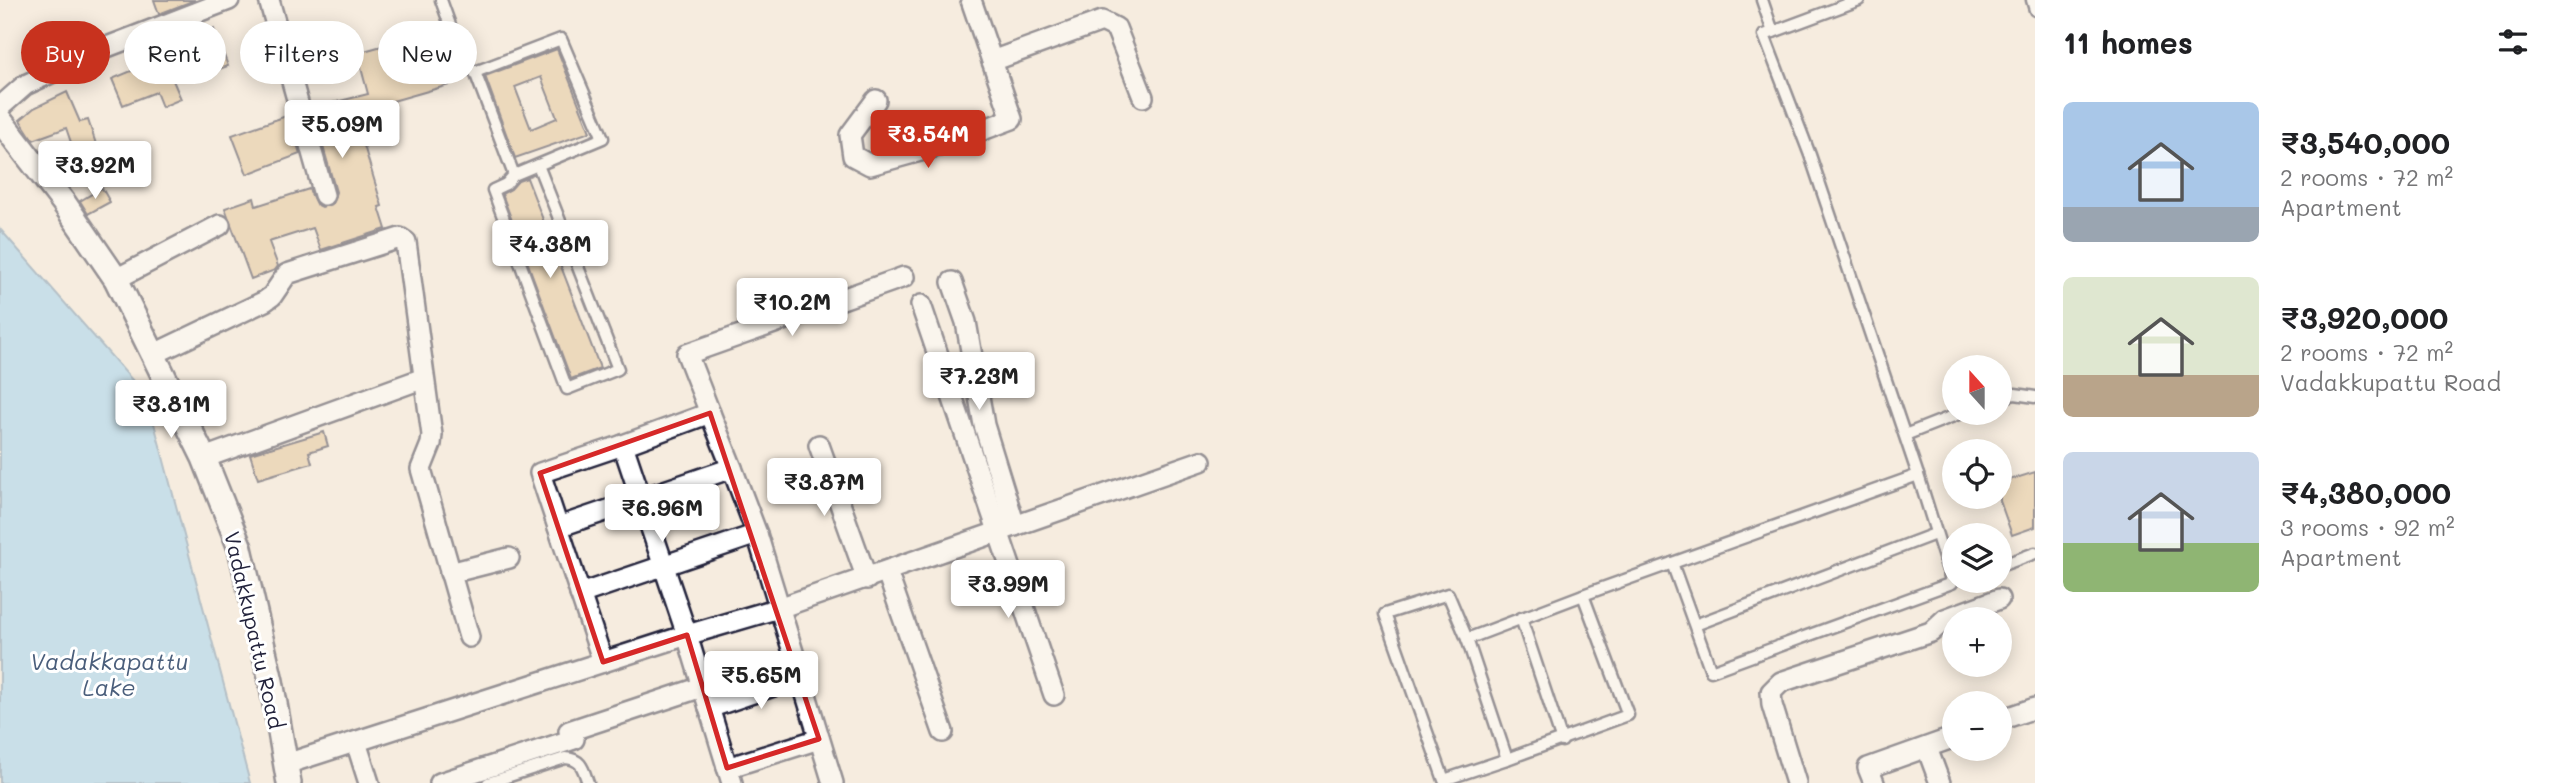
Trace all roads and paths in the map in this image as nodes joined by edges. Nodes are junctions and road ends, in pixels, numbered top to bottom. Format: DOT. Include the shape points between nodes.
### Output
graph roads {
  1 [pos="229,0"];
  2 [pos="269,0"];
  3 [pos="441,0"];
  4 [pos="971,0"];
  5 [pos="1762,0"];
  6 [pos="1859,0"];
  7 [pos="2032,0"];
  8 [pos="2035,10"];
  9 [pos="449,21"];
  10 [pos="1773,32"];
  11 [pos="992,61"];
  12 [pos="477,71"];
  13 [pos="477,77"];
  14 [pos="1143,97"];
  15 [pos="876,100"];
  16 [pos="0,107"];
  17 [pos="0,120"];
  18 [pos="538,165"];
  19 [pos="514,175"];
  20 [pos="324,195"];
  21 [pos="220,225"];
  22 [pos="904,277"];
  23 [pos="116,279"];
  24 [pos="953,282"];
  25 [pos="921,305"];
  26 [pos="154,354"];
  27 [pos="424,378"];
  28 [pos="2012,395"];
  29 [pos="2035,397"];
  30 [pos="710,412"];
  31 [pos="1942,420"];
  32 [pos="1905,435"];
  33 [pos="624,445"];
  34 [pos="819,445"];
  35 [pos="204,458"];
  36 [pos="1201,461"];
  37 [pos="732,468"];
  38 [pos="1918,475"];
  39 [pos="641,498"];
  40 [pos="558,527"];
  41 [pos="1007,529"];
  42 [pos="757,534"];
  43 [pos="1936,534"];
  44 [pos="1942,549"];
  45 [pos="2035,553"];
  46 [pos="509,558"];
  47 [pos="2012,561"];
  48 [pos="1672,563"];
  49 [pos="664,565"];
  50 [pos="887,572"];
  51 [pos="450,573"];
  52 [pos="867,579"];
  53 [pos="1942,587"];
  54 [pos="580,594"];
  55 [pos="1583,595"];
  56 [pos="1999,599"];
  57 [pos="779,608"];
  58 [pos="1521,618"];
  59 [pos="1695,625"];
  60 [pos="687,635"];
  61 [pos="469,636"];
  62 [pos="1467,639"];
  63 [pos="603,662"];
  64 [pos="800,677"];
  65 [pos="702,687"];
  66 [pos="1054,695"];
  67 [pos="709,708"];
  68 [pos="2035,708"];
  69 [pos="2012,716"];
  70 [pos="943,732"];
  71 [pos="819,739"];
  72 [pos="1562,741"];
  73 [pos="356,742"];
  74 [pos="1942,742"];
  75 [pos="1927,747"];
  76 [pos="1507,759"];
  77 [pos="287,774"];
  78 [pos="730,776"];
  79 [pos="369,783"];
  80 [pos="440,783"];
  81 [pos="488,783"];
  82 [pos="588,783"];
  83 [pos="833,783"];
  84 [pos="1796,783"];
  85 [pos="1874,783"];
  86 [pos="1940,783"];
  1 -- 16 [label="street" via="107,47 25,85"];
  2 -- 20 [label="street"];
  3 -- 9 [label="lane"];
  4 -- 11 [label="street"];
  5 -- 10 [label="lane"];
  6 -- 10 [label="lane"];
  7 -- 8 [label="lane"];
  10 -- 32 [label="lane" via="1765,35"];
  11 -- 14 [label="street" via="1102,21 1116,28"];
  11 -- 15 [label="street" via="1012,118 942,145 870,165 853,156 850,135"];
  12 -- 18 [label="lane" via="561,39 603,138"];
  13 -- 19 [label="lane"];
  17 -- 23 [label="street, Vadakkupattu Road"];
  18 -- 19 [label="lane"];
  18 -- 19 [label="lane" via="618,369 567,389 493,190"];
  21 -- 23 [label="street"];
  22 -- 30 [label="street" via="687,354"];
  23 -- 26 [label="street, Vadakkupattu Road"];
  24 -- 41 [label="street"];
  25 -- 41 [label="street"];
  26 -- 27 [label="street" via="265,301 287,274 401,238"];
  26 -- 35 [label="street, Vadakkupattu Road"];
  27 -- 35 [label="street"];
  27 -- 51 [label="street" via="432,435 421,469"];
  28 -- 29 [label="lane"];
  30 -- 33 [label="street"];
  30 -- 37 [label="street"];
  31 -- 32 [label="lane"];
  32 -- 38 [label="lane"];
  33 -- 39 [label="street"];
  33 -- 40 [label="street" via="540,473"];
  34 -- 52 [label="street"];
  35 -- 77 [label="street, Vadakkupattu Road" via="240,548"];
  36 -- 41 [label="street"];
  37 -- 39 [label="street"];
  37 -- 42 [label="street"];
  38 -- 43 [label="lane"];
  38 -- 48 [label="lane"];
  39 -- 40 [label="street"];
  39 -- 49 [label="street"];
  40 -- 54 [label="street"];
  41 -- 50 [label="street"];
  41 -- 66 [label="street"];
  42 -- 49 [label="street"];
  42 -- 57 [label="street"];
  43 -- 44 [label="lane"];
  43 -- 59 [label="lane"];
  45 -- 47 [label="lane"];
  46 -- 51 [label="street"];
  48 -- 55 [label="lane"];
  48 -- 59 [label="lane"];
  49 -- 54 [label="street"];
  49 -- 60 [label="street"];
  50 -- 52 [label="street"];
  50 -- 70 [label="street"];
  51 -- 61 [label="street"];
  52 -- 57 [label="street"];
  53 -- 59 [label="lane" via="1712,671"];
  54 -- 63 [label="street"];
  55 -- 58 [label="lane"];
  55 -- 72 [label="lane" via="1628,715"];
  56 -- 84 [label="street" via="1945,619 1931,632 1781,682 1771,692 1772,705"];
  57 -- 60 [label="street"];
  57 -- 64 [label="street"];
  58 -- 62 [label="lane"];
  58 -- 72 [label="lane"];
  60 -- 63 [label="street"];
  60 -- 65 [label="street"];
  62 -- 76 [label="lane"];
  62 -- 76 [label="lane" via="1448,594 1385,614 1444,780"];
  63 -- 73 [label="street"];
  64 -- 67 [label="street"];
  64 -- 71 [label="street"];
  65 -- 67 [label="street"];
  65 -- 80 [label="street" via="569,731 574,739"];
  67 -- 78 [label="street"];
  68 -- 69 [label="street"];
  71 -- 78 [label="street"];
  71 -- 83 [label="street"];
  72 -- 76 [label="lane"];
  73 -- 77 [label="street"];
  73 -- 79 [label="street"];
  74 -- 75 [label="street"];
  75 -- 85 [label="street" via="1868,768"];
  75 -- 86 [label="street"];
  81 -- 82 [label="lane" via="565,758 581,763"];
}
